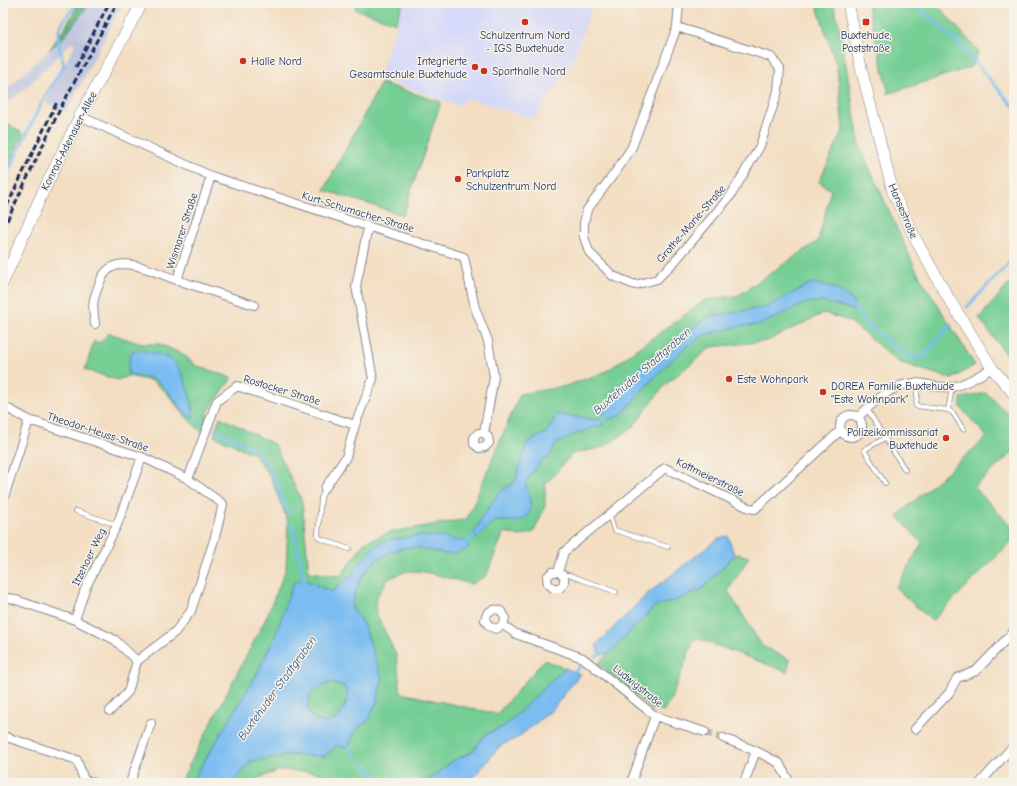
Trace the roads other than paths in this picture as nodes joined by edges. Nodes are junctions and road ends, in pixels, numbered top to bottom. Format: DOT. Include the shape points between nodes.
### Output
graph roads {
  1 [pos="142,3"];
  2 [pos="679,3"];
  3 [pos="848,3"];
  4 [pos="677,27"];
  5 [pos="80,116"];
  6 [pos="211,176"];
  7 [pos="368,227"];
  8 [pos="177,280"];
  9 [pos="3,282"];
  10 [pos="254,306"];
  11 [pos="95,324"];
  12 [pos="992,368"];
  13 [pos="918,383"];
  14 [pos="952,388"];
  15 [pos="1014,394"];
  16 [pos="3,406"];
  17 [pos="867,408"];
  18 [pos="948,410"];
  19 [pos="858,417"];
  20 [pos="29,420"];
  21 [pos="355,425"];
  22 [pos="841,430"];
  23 [pos="962,430"];
  24 [pos="484,433"];
  25 [pos="885,438"];
  26 [pos="142,457"];
  27 [pos="905,470"];
  28 [pos="188,479"];
  29 [pos="885,483"];
  30 [pos="325,488"];
  31 [pos="3,500"];
  32 [pos="76,511"];
  33 [pos="609,514"];
  34 [pos="117,525"];
  35 [pos="668,548"];
  36 [pos="348,549"];
  37 [pos="561,574"];
  38 [pos="616,592"];
  39 [pos="10,598"];
  40 [pos="75,620"];
  41 [pos="503,625"];
  42 [pos="1014,631"];
  43 [pos="137,661"];
  44 [pos="110,711"];
  45 [pos="655,716"];
  46 [pos="151,723"];
  47 [pos="915,729"];
  48 [pos="705,732"];
  49 [pos="3,736"];
  50 [pos="723,738"];
  51 [pos="1014,745"];
  52 [pos="756,751"];
  53 [pos="85,782"];
  54 [pos="95,783"];
  55 [pos="130,783"];
  56 [pos="631,783"];
  57 [pos="744,783"];
  58 [pos="790,783"];
  59 [pos="980,783"];
  1 -- 5 [label="street, Konrad-Adenauer-Allee"];
  2 -- 4 [label="street, Grothe-Marie-Straße"];
  3 -- 12 [label="street, Hansestraße" via="861,68 893,192 916,242 948,299"];
  4 -- 4 [label="street, Grothe-Marie-Straße" via="632,147 587,210 584,223 584,237 589,252 613,276 635,285 658,278 731,195 760,146 778,91 780,69 771,57"];
  5 -- 6 [label="street, Kurt-Schumacher-Straße"];
  5 -- 9 [label="street, Konrad-Adenauer-Allee"];
  6 -- 7 [label="street, Kurt-Schumacher-Straße"];
  6 -- 8 [label="street, Wismarer Straße"];
  7 -- 21 [label="street" via="356,286 373,379"];
  7 -- 24 [label="street, Kurt-Schumacher-Straße" via="464,257 475,308 488,341 494,377"];
  8 -- 10 [label="street"];
  8 -- 11 [label="street, Wismarer Straße" via="126,263 114,265 103,274 92,303"];
  12 -- 14 [label="street"];
  12 -- 15 [label="street, Hansestraße"];
  13 -- 14 [label="street, Kottmeierstraße"];
  13 -- 17 [label="street, Kottmeierstraße" via="897,388"];
  13 -- 18 [label="lane" via="916,406"];
  14 -- 18 [label="lane"];
  16 -- 20 [label="street, Theodor-Heuss-Straße"];
  17 -- 19 [label="street, Kottmeierstraße"];
  17 -- 25 [label="lane"];
  18 -- 23 [label="lane" via="953,413"];
  19 -- 22 [label="street, Kottmeierstraße" via="851,415 844,418"];
  19 -- 22 [label="street" via="862,425 858,434 848,436"];
  20 -- 26 [label="street, Theodor-Heuss-Straße"];
  20 -- 31 [label="street"];
  21 -- 28 [label="street, Rostocker Straße" via="237,386 217,401"];
  21 -- 30 [label="street" via="346,457"];
  22 -- 33 [label="street, Kottmeierstraße" via="755,509 665,468"];
  25 -- 27 [label="lane"];
  25 -- 29 [label="lane" via="864,450"];
  26 -- 28 [label="street, Theodor-Heuss-Straße"];
  26 -- 34 [label="street, Itzehoer Weg"];
  28 -- 43 [label="street, Theodor-Heuss-Straße" via="223,504 215,537 191,611 175,632"];
  30 -- 36 [label="lane" via="321,498 319,538"];
  32 -- 34 [label="lane"];
  33 -- 35 [label="lane" via="614,530"];
  33 -- 37 [label="street, Kottmeierstraße" via="564,552"];
  34 -- 40 [label="street, Itzehoer Weg" via="85,589"];
  37 -- 38 [label="lane"];
  39 -- 40 [label="street"];
  40 -- 43 [label="street" via="115,640"];
  41 -- 45 [label="street, Ludwigstraße" via="516,634 583,658"];
  42 -- 47 [label="street" via="976,671 957,678 949,693"];
  43 -- 44 [label="street" via="128,692"];
  45 -- 48 [label="street, Ludwigstraße"];
  45 -- 56 [label="street"];
  46 -- 55 [label="street"];
  49 -- 53 [label="street" via="77,760"];
  50 -- 52 [label="street"];
  51 -- 59 [label="street"];
  52 -- 57 [label="street"];
  52 -- 58 [label="street" via="779,763"];
  53 -- 54 [label="street"];
}
